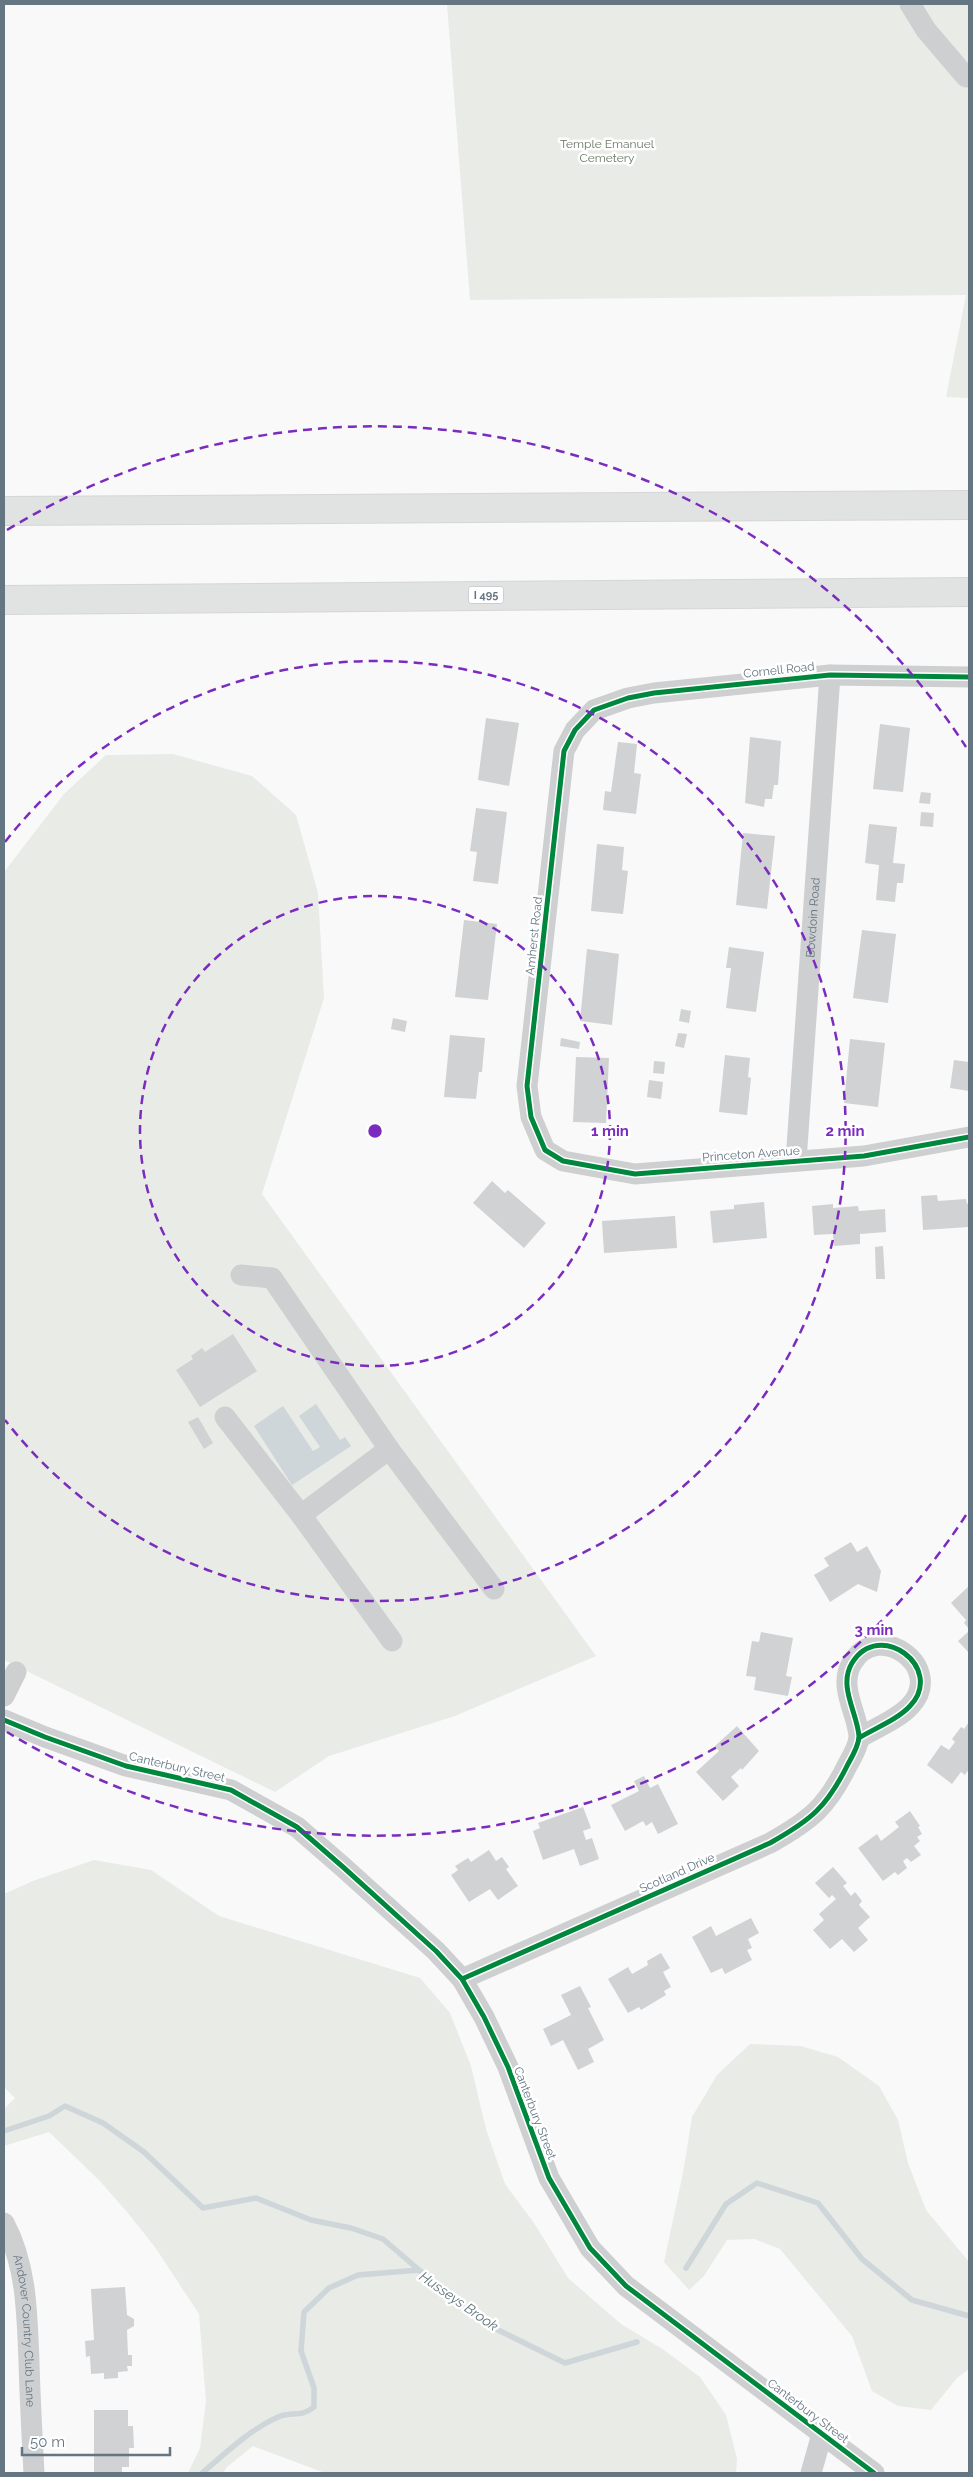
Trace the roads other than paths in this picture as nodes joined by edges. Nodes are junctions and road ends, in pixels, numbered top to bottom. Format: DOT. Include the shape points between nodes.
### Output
graph roads {
  1 [pos="910,4"];
  2 [pos="966,77"];
  3 [pos="969,505"];
  4 [pos="4,511"];
  5 [pos="969,592"];
  6 [pos="4,600"];
  7 [pos="830,675"];
  8 [pos="969,677"];
  9 [pos="594,710"];
  10 [pos="969,1137"];
  11 [pos="564,1160"];
  12 [pos="796,1161"];
  13 [pos="241,1275"];
  14 [pos="225,1416"];
  15 [pos="389,1449"];
  16 [pos="300,1516"];
  17 [pos="494,1589"];
  18 [pos="392,1641"];
  19 [pos="16,1672"];
  20 [pos="4,1696"];
  21 [pos="4,1720"];
  22 [pos="859,1738"];
  23 [pos="462,1979"];
  24 [pos="4,2223"];
  25 [pos="822,2434"];
  26 [pos="34,2473"];
  27 [pos="811,2473"];
  28 [pos="874,2473"];
  1 -- 2 [label="street" via="926,30"];
  3 -- 4 [label="highway"];
  5 -- 6 [label="highway, I 495"];
  7 -- 8 [label="street, Cornell Road"];
  7 -- 9 [label="street, Cornell Road" via="654,693"];
  7 -- 12 [label="street, Bowdoin Road"];
  9 -- 11 [label="street, Amherst Road" via="575,730 564,751 527,1086 531,1117 545,1150"];
  10 -- 12 [label="street, Princeton Avenue" via="864,1156"];
  11 -- 12 [label="street, Princeton Avenue" via="635,1174"];
  13 -- 15 [label="street" via="272,1278"];
  14 -- 16 [label="street"];
  15 -- 16 [label="street"];
  15 -- 17 [label="street"];
  16 -- 18 [label="street"];
  19 -- 20 [label="street"];
  21 -- 23 [label="street, Canterbury Street" via="126,1766 231,1790 297,1827 436,1951"];
  22 -- 23 [label="street, Scotland Drive" via="828,1800 792,1831"];
  23 -- 25 [label="street, Canterbury Street" via="508,2067 549,2178 590,2248 626,2286"];
  24 -- 26 [label="street, Andover Country Club Lane" via="20,2261 26,2302"];
  25 -- 27 [label="street"];
  25 -- 28 [label="street, Canterbury Street"];
}
